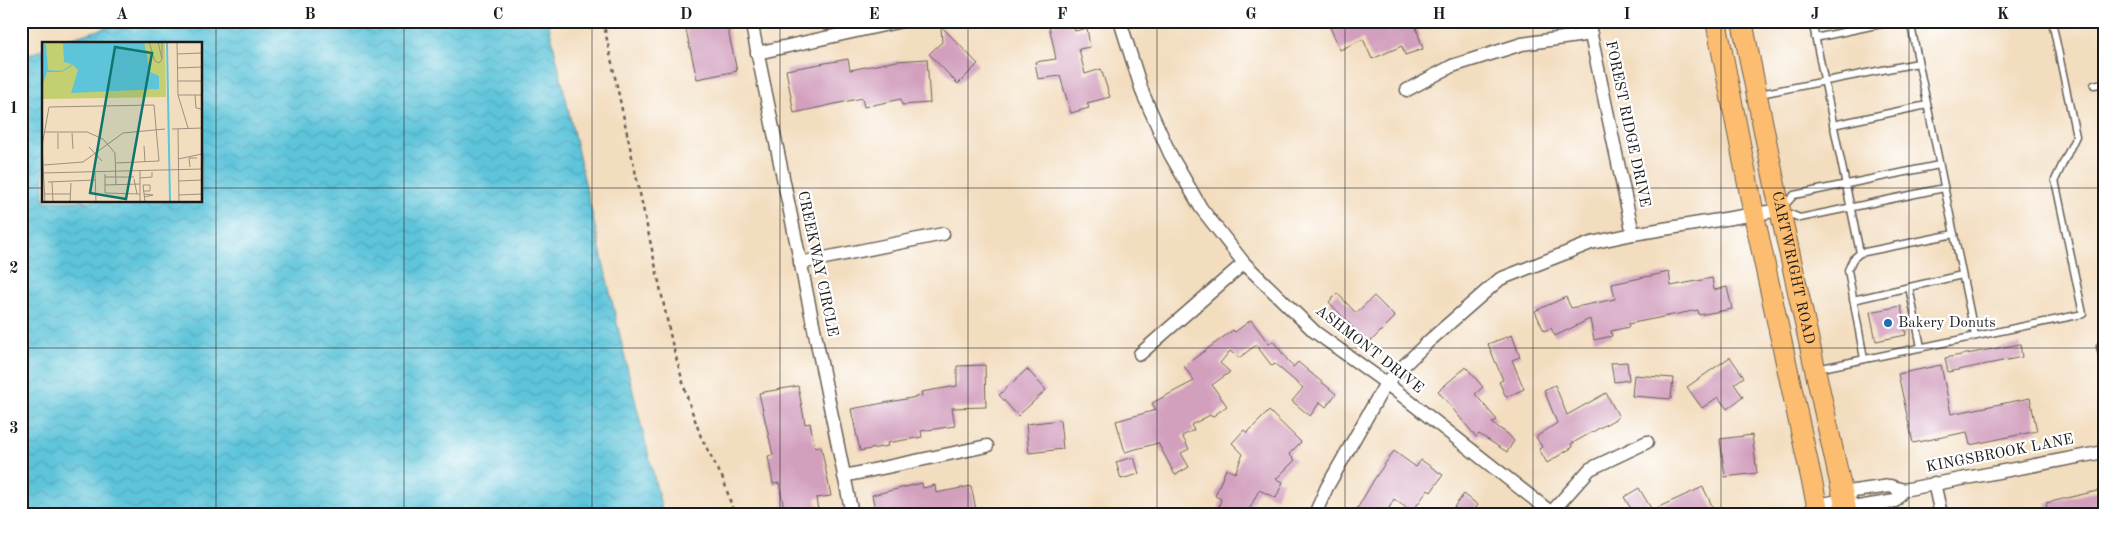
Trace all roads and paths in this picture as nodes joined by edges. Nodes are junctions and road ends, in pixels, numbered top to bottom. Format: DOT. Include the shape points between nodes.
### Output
graph roads {
  1 [pos="603,21"];
  2 [pos="751,21"];
  3 [pos="902,21"];
  4 [pos="1120,21"];
  5 [pos="1716,21"];
  6 [pos="1742,21"];
  7 [pos="1812,21"];
  8 [pos="1895,21"];
  9 [pos="1910,21"];
  10 [pos="2052,21"];
  11 [pos="1589,28"];
  12 [pos="1815,38"];
  13 [pos="758,53"];
  14 [pos="1918,63"];
  15 [pos="1824,81"];
  16 [pos="2104,83"];
  17 [pos="2094,85"];
  18 [pos="1407,90"];
  19 [pos="1757,95"];
  20 [pos="1927,105"];
  21 [pos="1834,125"];
  22 [pos="1939,165"];
  23 [pos="1846,184"];
  24 [pos="1944,188"];
  25 [pos="1851,207"];
  26 [pos="1780,210"];
  27 [pos="1754,216"];
  28 [pos="943,234"];
  29 [pos="1633,234"];
  30 [pos="1954,234"];
  31 [pos="1860,253"];
  32 [pos="800,263"];
  33 [pos="1244,264"];
  34 [pos="1962,275"];
  35 [pos="1908,287"];
  36 [pos="1853,300"];
  37 [pos="1975,336"];
  38 [pos="2100,346"];
  39 [pos="1921,347"];
  40 [pos="1140,354"];
  41 [pos="1864,359"];
  42 [pos="2104,364"];
  43 [pos="1816,369"];
  44 [pos="1386,383"];
  45 [pos="1647,442"];
  46 [pos="987,446"];
  47 [pos="2104,452"];
  48 [pos="844,476"];
  49 [pos="1934,483"];
  50 [pos="1845,507"];
  51 [pos="1818,509"];
  52 [pos="1551,513"];
  53 [pos="734,514"];
  54 [pos="852,514"];
  55 [pos="1316,514"];
  56 [pos="1940,514"];
  1 -- 53 [label="path" via="672,343 701,437 724,481"];
  2 -- 13 [label="street, CREEKWAY CIRCLE"];
  3 -- 13 [label="street"];
  4 -- 33 [label="street, ASHMONT DRIVE" via="1143,94 1170,154 1201,208"];
  5 -- 27 [label="main road, CARTWRIGHT ROAD"];
  6 -- 19 [label="main road, CARTWRIGHT ROAD"];
  7 -- 12 [label="lane"];
  8 -- 12 [label="lane"];
  9 -- 14 [label="lane"];
  10 -- 37 [label="lane" via="2076,136 2055,180 2083,314"];
  11 -- 18 [label="street" via="1452,66"];
  11 -- 29 [label="street, FOREST RIDGE DRIVE"];
  12 -- 15 [label="lane"];
  13 -- 32 [label="street, CREEKWAY CIRCLE"];
  14 -- 15 [label="lane"];
  14 -- 20 [label="lane"];
  15 -- 19 [label="lane"];
  15 -- 21 [label="lane"];
  16 -- 17 [label="lane"];
  19 -- 26 [label="main road, CARTWRIGHT ROAD"];
  20 -- 21 [label="lane"];
  20 -- 22 [label="lane"];
  21 -- 23 [label="lane"];
  22 -- 23 [label="lane"];
  22 -- 24 [label="lane"];
  23 -- 25 [label="lane"];
  23 -- 26 [label="lane" via="1794,195"];
  24 -- 25 [label="lane"];
  24 -- 30 [label="lane"];
  25 -- 26 [label="lane" via="1800,218"];
  25 -- 31 [label="lane"];
  26 -- 27 [label="street"];
  26 -- 43 [label="main road, CARTWRIGHT ROAD"];
  27 -- 29 [label="street"];
  27 -- 51 [label="main road, CARTWRIGHT ROAD"];
  28 -- 32 [label="street"];
  29 -- 44 [label="street" via="1592,243 1500,279"];
  30 -- 31 [label="lane"];
  30 -- 34 [label="lane"];
  31 -- 36 [label="lane" via="1848,270"];
  32 -- 48 [label="street, CREEKWAY CIRCLE"];
  33 -- 40 [label="street"];
  33 -- 44 [label="street, ASHMONT DRIVE" via="1315,332"];
  34 -- 35 [label="lane"];
  34 -- 37 [label="lane"];
  35 -- 36 [label="lane"];
  35 -- 39 [label="lane"];
  36 -- 41 [label="lane"];
  37 -- 39 [label="lane"];
  38 -- 42 [label="lane"];
  39 -- 41 [label="lane"];
  41 -- 43 [label="lane"];
  43 -- 50 [label="main road, CARTWRIGHT ROAD"];
  44 -- 52 [label="street, ASHMONT DRIVE"];
  44 -- 55 [label="street" via="1327,487"];
  45 -- 52 [label="street" via="1590,468"];
  46 -- 48 [label="street"];
  47 -- 49 [label="street, KINGSBROOK LANE"];
  48 -- 54 [label="street, CREEKWAY CIRCLE"];
  49 -- 50 [label="street, KINGSBROOK LANE" via="1903,490 1890,486 1854,491"];
  49 -- 56 [label="street"];
  50 -- 51 [label="street, KINGSBROOK LANE"];
}
